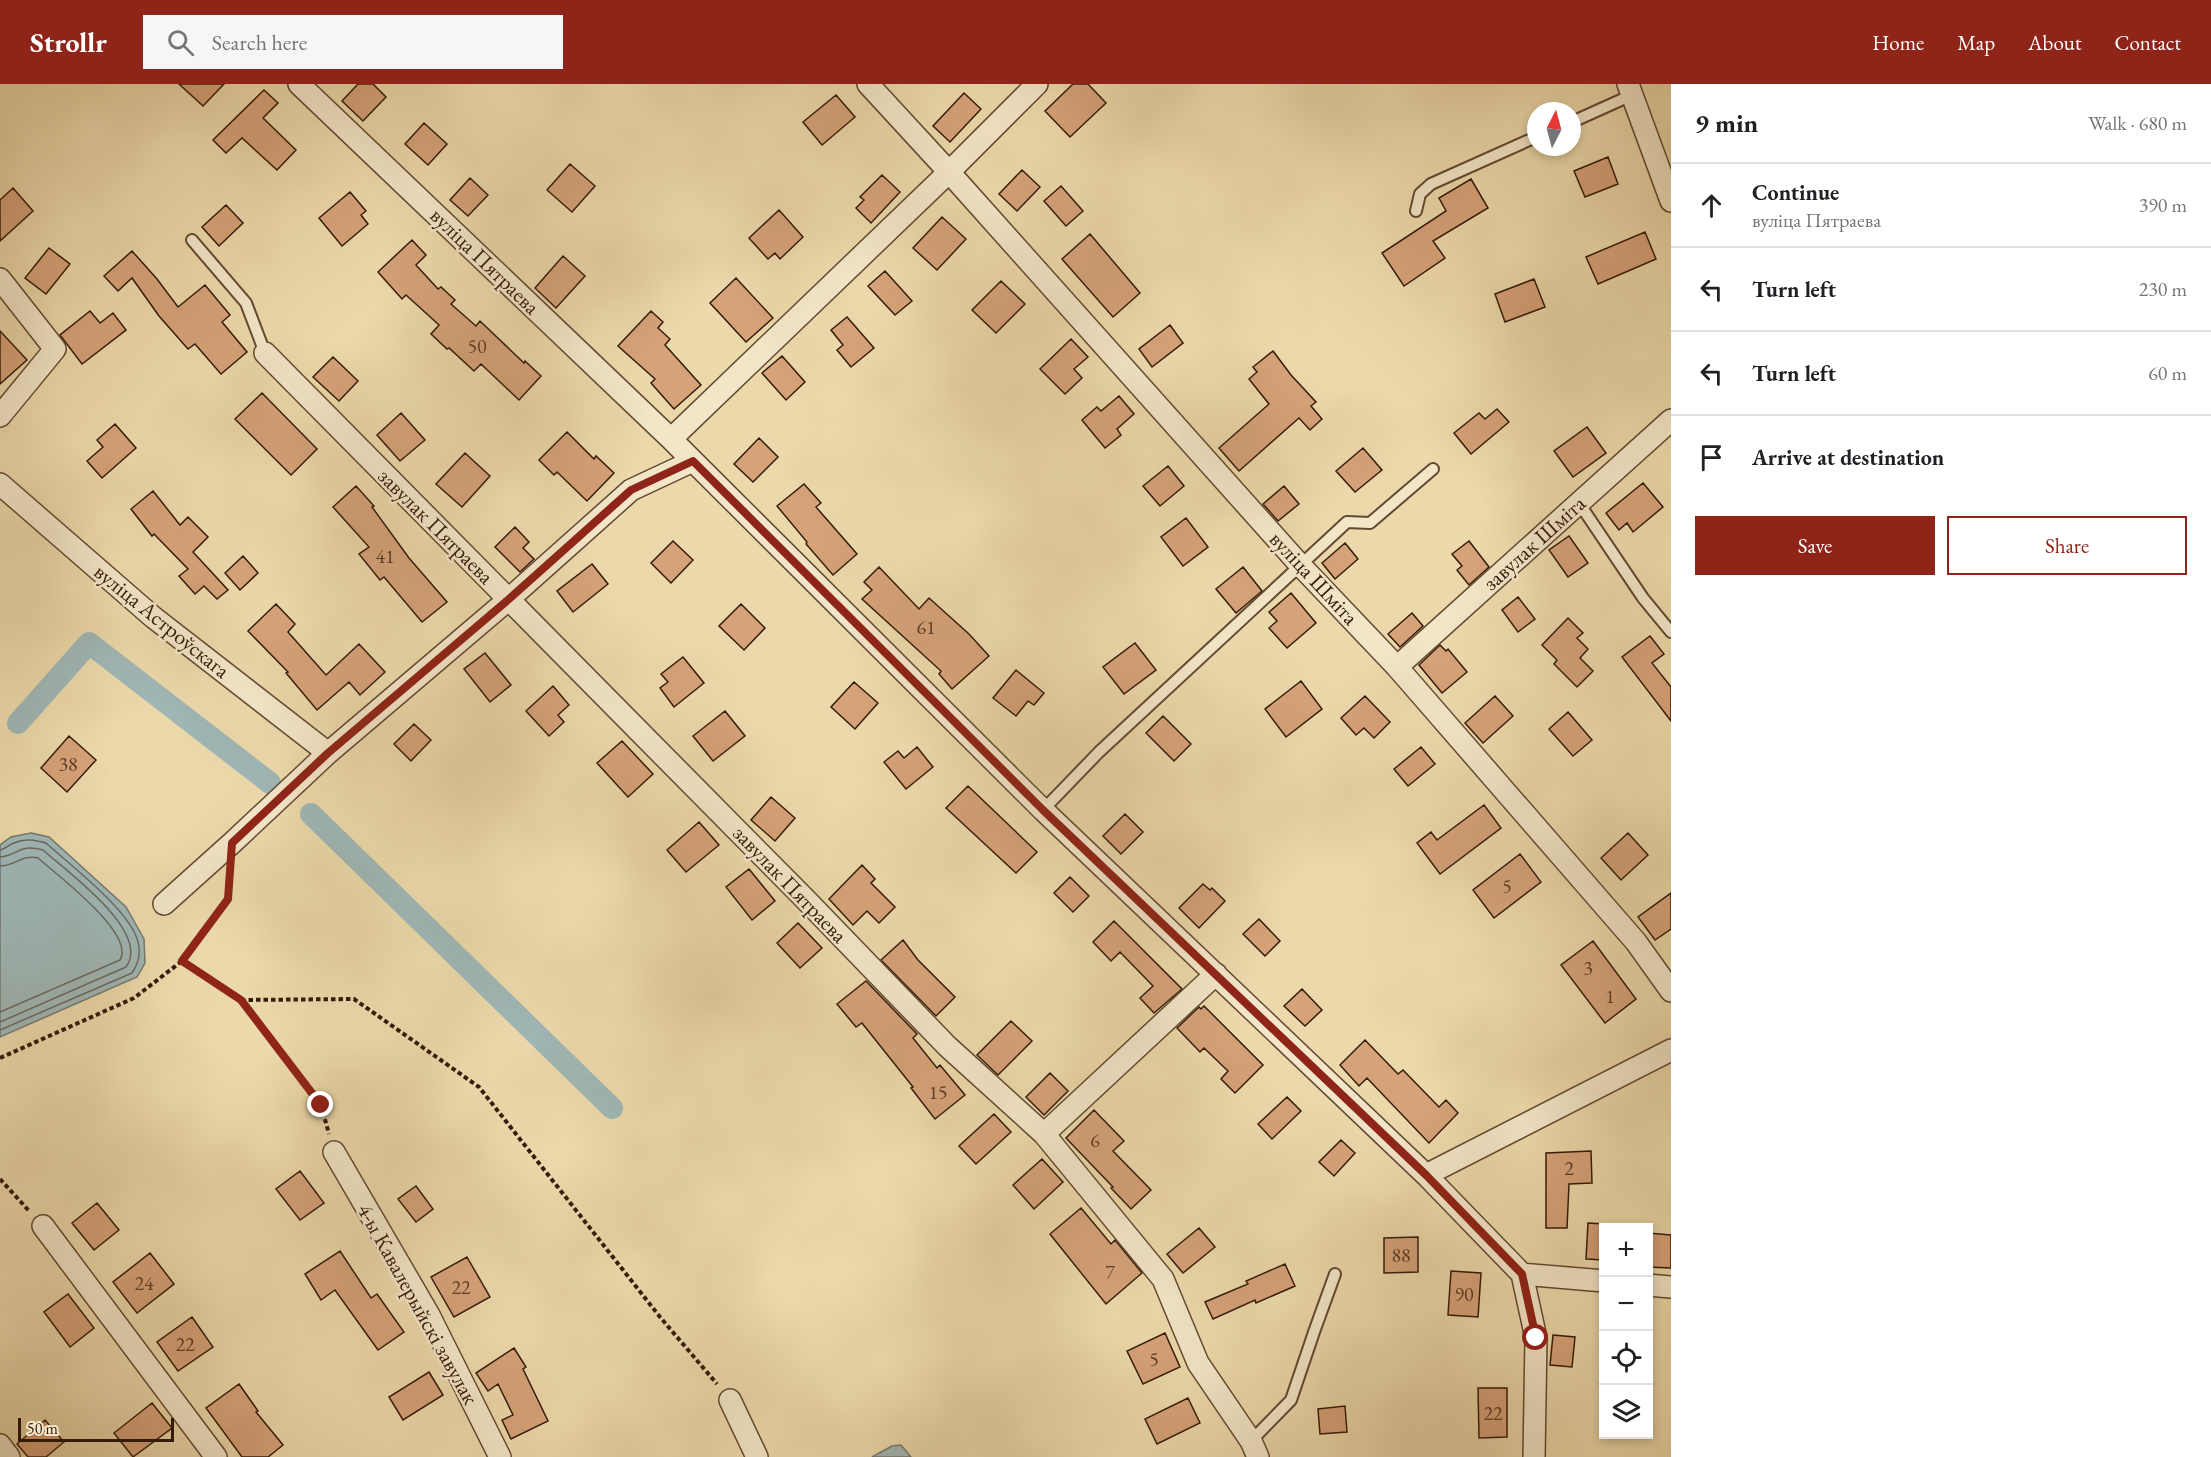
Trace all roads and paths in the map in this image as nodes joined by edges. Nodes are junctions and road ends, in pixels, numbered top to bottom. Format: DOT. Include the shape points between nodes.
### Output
graph roads {
  1 [pos="299,84"];
  2 [pos="868,84"];
  3 [pos="1037,84"];
  4 [pos="1630,89"];
  5 [pos="1581,117"];
  6 [pos="1527,141"];
  7 [pos="949,172"];
  8 [pos="1671,201"];
  9 [pos="1416,211"];
  10 [pos="192,240"];
  11 [pos="0,279"];
  12 [pos="265,353"];
  13 [pos="0,416"];
  14 [pos="1671,420"];
  15 [pos="670,439"];
  16 [pos="693,461"];
  17 [pos="1433,469"];
  18 [pos="0,484"];
  19 [pos="1579,503"];
  20 [pos="1301,567"];
  21 [pos="509,599"];
  22 [pos="1671,632"];
  23 [pos="1397,667"];
  24 [pos="328,753"];
  25 [pos="1043,810"];
  26 [pos="232,843"];
  27 [pos="164,904"];
  28 [pos="182,961"];
  29 [pos="1216,974"];
  30 [pos="1671,991"];
  31 [pos="241,1000"];
  32 [pos="1671,1050"];
  33 [pos="0,1058"];
  34 [pos="1044,1134"];
  35 [pos="334,1152"];
  36 [pos="1426,1175"];
  37 [pos="0,1179"];
  38 [pos="43,1226"];
  39 [pos="1335,1274"];
  40 [pos="1522,1274"];
  41 [pos="1599,1281"];
  42 [pos="1653,1285"];
  43 [pos="1671,1287"];
  44 [pos="730,1400"];
  45 [pos="0,1445"];
  46 [pos="1255,1449"];
  47 [pos="9,1457"];
  48 [pos="216,1457"];
  49 [pos="500,1457"];
  50 [pos="757,1457"];
  51 [pos="1534,1457"];
  1 -- 15 [label="street, вуліца Пятраева"];
  2 -- 7 [label="street, вуліца Шміта"];
  3 -- 7 [label="street"];
  4 -- 5 [label="lane"];
  4 -- 8 [label="street"];
  6 -- 9 [label="lane" via="1431,184 1420,194"];
  7 -- 15 [label="street"];
  7 -- 20 [label="street, вуліца Шміта"];
  10 -- 12 [label="lane" via="246,303"];
  11 -- 13 [label="street" via="55,349"];
  12 -- 21 [label="street, завулак Пятраева"];
  14 -- 19 [label="street, завулак Шміта"];
  15 -- 16 [label="street, вуліца Пятраева"];
  16 -- 21 [label="street" via="631,490"];
  16 -- 25 [label="street, вуліца Пятраева"];
  17 -- 20 [label="lane" via="1370,523 1347,522"];
  18 -- 24 [label="street, вуліца Астроўскага" via="153,617"];
  19 -- 22 [label="lane" via="1643,598"];
  19 -- 23 [label="street, завулак Шміта"];
  20 -- 23 [label="street, вуліца Шміта"];
  20 -- 25 [label="lane" via="1099,752"];
  21 -- 24 [label="street"];
  21 -- 34 [label="street, завулак Пятраева" via="947,1046"];
  23 -- 30 [label="street, вуліца Шміта" via="1636,942"];
  24 -- 26 [label="street"];
  25 -- 29 [label="street, вуліца Пятраева"];
  26 -- 27 [label="street"];
  26 -- 28 [label="path" via="228,899"];
  28 -- 31 [label="path"];
  28 -- 33 [label="path" via="134,998"];
  29 -- 34 [label="street"];
  29 -- 36 [label="street, вуліца Пятраева"];
  31 -- 35 [label="path" via="321,1105"];
  31 -- 44 [label="path" via="354,999 479,1087"];
  32 -- 36 [label="street"];
  34 -- 46 [label="street, завулак Пятраева" via="1163,1279 1198,1363"];
  35 -- 49 [label="street, 4-ы Кавалерыйскі завулак" via="429,1315"];
  36 -- 40 [label="street, вуліца Пятраева"];
  37 -- 38 [label="path"];
  38 -- 48 [label="street"];
  39 -- 46 [label="lane" via="1291,1400"];
  40 -- 41 [label="street"];
  40 -- 51 [label="street" via="1536,1338"];
  42 -- 43 [label="street"];
  44 -- 50 [label="street"];
  45 -- 47 [label="street"];
}
